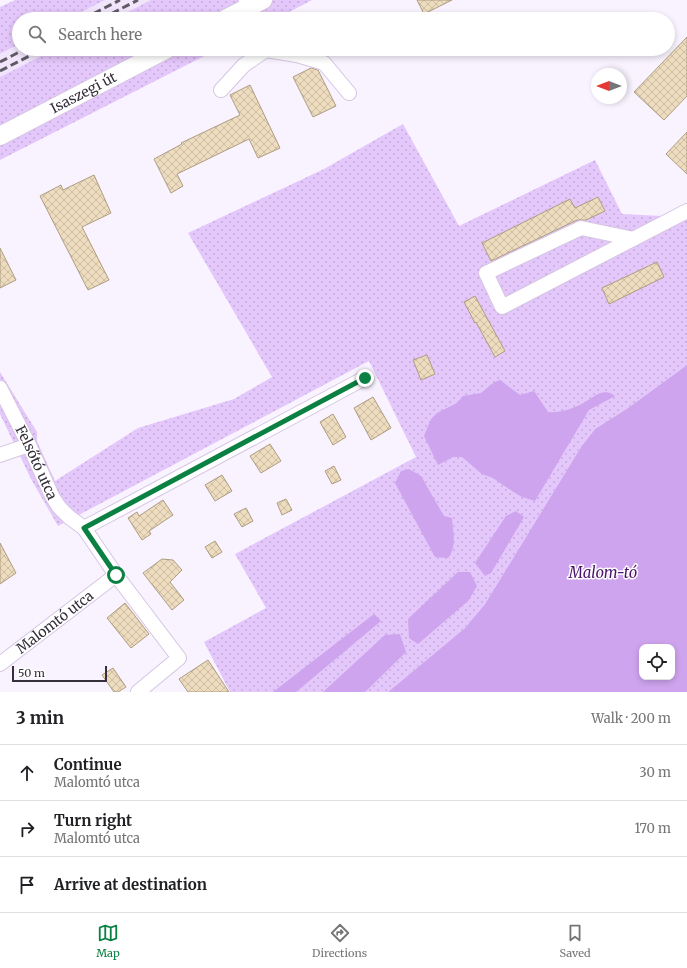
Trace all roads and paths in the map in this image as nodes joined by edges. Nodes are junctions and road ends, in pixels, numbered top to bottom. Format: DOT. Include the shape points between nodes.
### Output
graph roads {
  1 [pos="253,6"];
  2 [pos="240,12"];
  3 [pos="154,56"];
  4 [pos="257,56"];
  5 [pos="300,56"];
  6 [pos="221,90"];
  7 [pos="349,93"];
  8 [pos="0,136"];
  9 [pos="687,211"];
  10 [pos="634,239"];
  11 [pos="365,378"];
  12 [pos="0,388"];
  13 [pos="29,445"];
  14 [pos="0,455"];
  15 [pos="84,528"];
  16 [pos="116,575"];
  17 [pos="0,664"];
  18 [pos="138,692"];
  1 -- 2 [label="main road"];
  3 -- 8 [label="main road, Isaszegi út"];
  4 -- 6 [label="street" via="244,65"];
  5 -- 7 [label="street" via="324,63"];
  9 -- 10 [label="street"];
  10 -- 10 [label="street" via="502,307 486,273 582,228"];
  11 -- 15 [label="street"];
  12 -- 13 [label="street, Felsőtó utca"];
  13 -- 14 [label="street"];
  13 -- 15 [label="street, Felsőtó utca" via="52,496 69,517"];
  15 -- 16 [label="street"];
  16 -- 17 [label="street, Malomtó utca"];
  16 -- 18 [label="street" via="179,658"];
}
